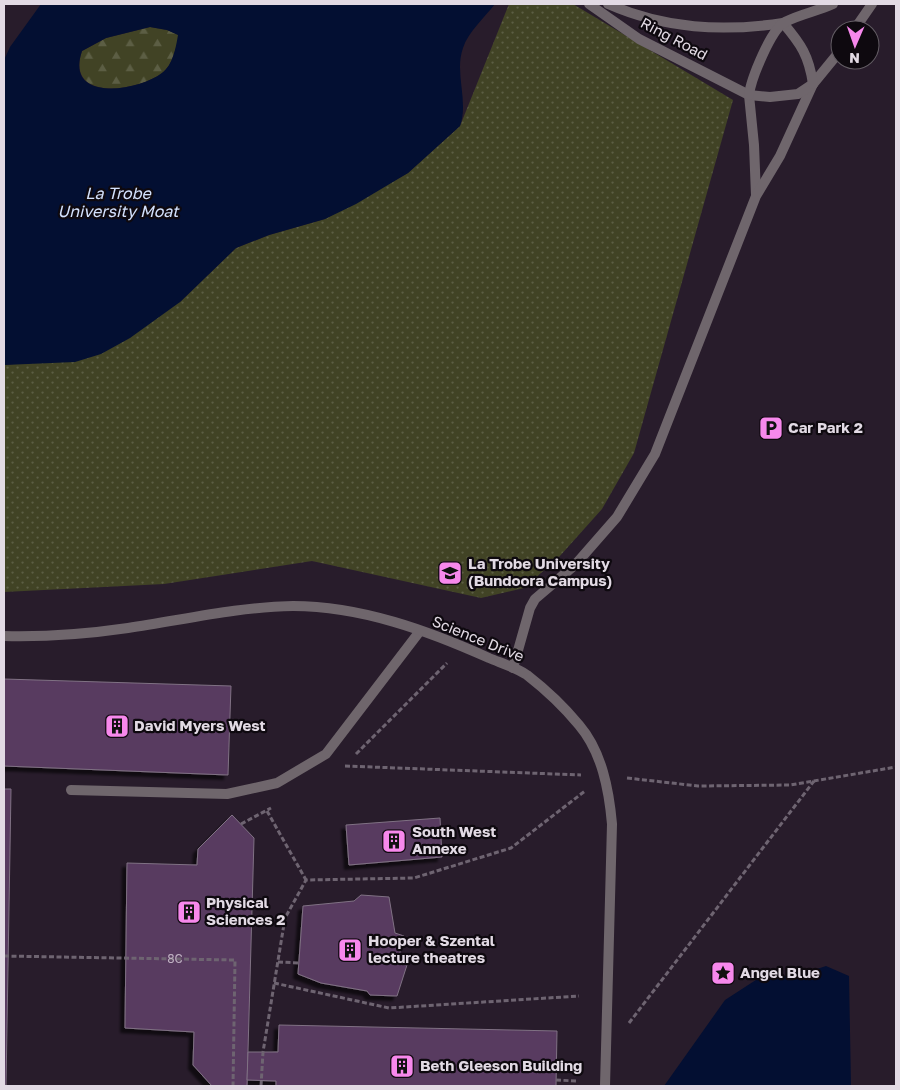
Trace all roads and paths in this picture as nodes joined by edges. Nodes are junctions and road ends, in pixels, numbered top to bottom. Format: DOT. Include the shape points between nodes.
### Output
graph roads {
  1 [pos="588,4"];
  2 [pos="608,4"];
  3 [pos="833,4"];
  4 [pos="872,4"];
  5 [pos="861,20"];
  6 [pos="783,22"];
  7 [pos="830,63"];
  8 [pos="813,84"];
  9 [pos="749,95"];
  10 [pos="756,196"];
  11 [pos="420,631"];
  12 [pos="7,635"];
  13 [pos="513,668"];
  14 [pos="344,766"];
  15 [pos="896,767"];
  16 [pos="605,776"];
  17 [pos="814,781"];
  18 [pos="71,790"];
  19 [pos="267,810"];
  20 [pos="306,880"];
  21 [pos="4,956"];
  22 [pos="125,957"];
  23 [pos="278,962"];
  24 [pos="299,963"];
  25 [pos="274,983"];
  26 [pos="579,996"];
  27 [pos="627,1026"];
  28 [pos="556,1080"];
  29 [pos="576,1081"];
  30 [pos="233,1086"];
  31 [pos="261,1086"];
  32 [pos="605,1086"];
  1 -- 9 [label="street, Ring Road" via="639,39"];
  2 -- 6 [label="street, Ring Road" via="666,23 698,27 746,29"];
  3 -- 6 [label="street, Ring Road"];
  4 -- 5 [label="street"];
  6 -- 8 [label="street" via="804,48"];
  6 -- 9 [label="street" via="758,64"];
  7 -- 8 [label="street, Ring Road"];
  8 -- 9 [label="street, Ring Road" via="798,94"];
  8 -- 10 [label="street" via="780,156"];
  9 -- 10 [label="street"];
  10 -- 13 [label="street" via="656,454 617,517 575,565 535,599"];
  11 -- 12 [label="street, Science Drive" via="358,613 294,606 231,610 72,634"];
  11 -- 13 [label="street, Science Drive"];
  11 -- 18 [label="street" via="326,754 277,783 227,794"];
  13 -- 16 [label="street, Science Drive" via="526,675 580,726 594,748"];
  14 -- 16 [label="path"];
  15 -- 17 [label="path"];
  16 -- 17 [label="path" via="698,786 790,785"];
  16 -- 20 [label="path" via="511,848 414,878"];
  16 -- 32 [label="street, Science Drive" via="612,824"];
  17 -- 27 [label="path"];
  19 -- 20 [label="path"];
  20 -- 23 [label="path" via="285,918"];
  21 -- 22 [label="path"];
  21 -- 22 [label="path"];
  22 -- 30 [label="path" via="235,960"];
  23 -- 24 [label="path"];
  23 -- 25 [label="path"];
  25 -- 26 [label="path" via="389,1008"];
  25 -- 31 [label="path"];
  28 -- 29 [label="path"];
}
